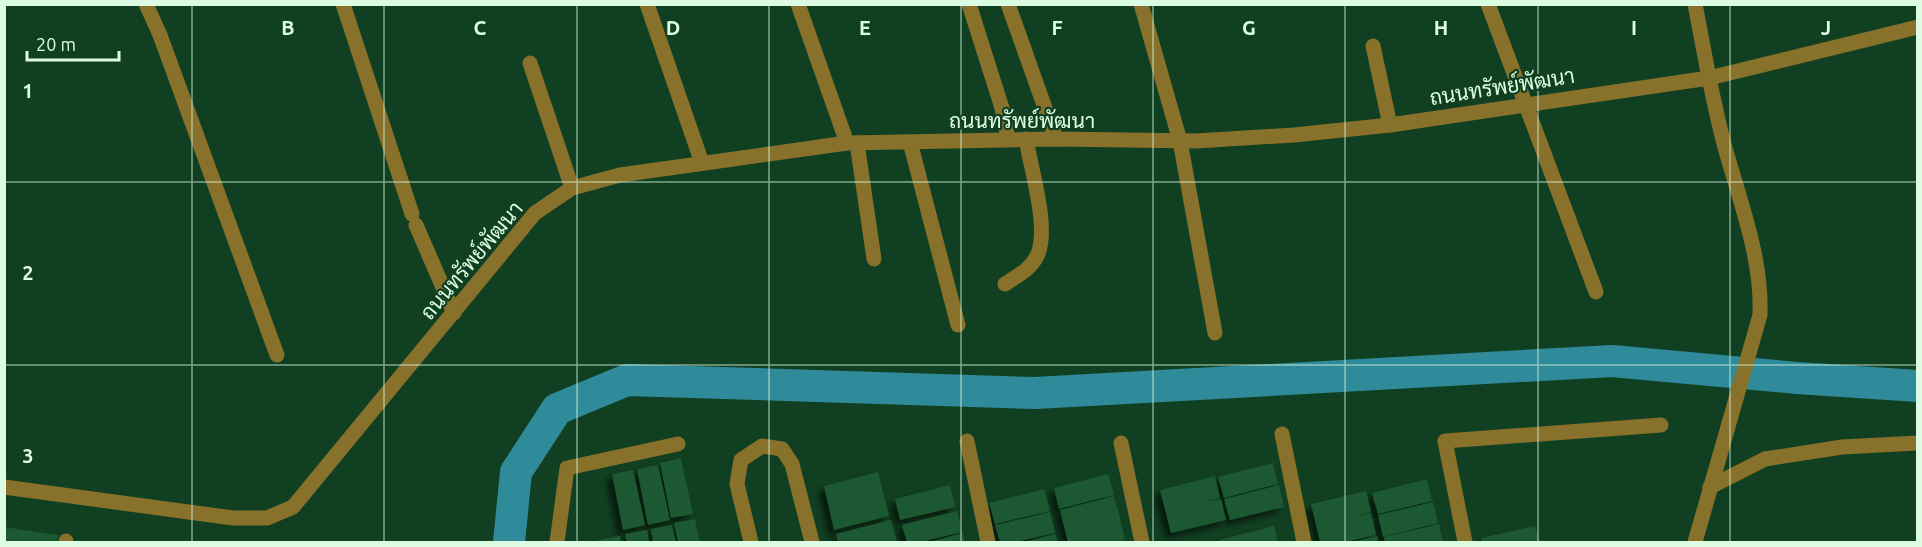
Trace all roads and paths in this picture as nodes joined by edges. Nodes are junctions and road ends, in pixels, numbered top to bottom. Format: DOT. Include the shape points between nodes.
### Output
graph roads {
  1 [pos="146,4"];
  2 [pos="344,4"];
  3 [pos="647,4"];
  4 [pos="798,4"];
  5 [pos="969,4"];
  6 [pos="1008,4"];
  7 [pos="1141,4"];
  8 [pos="1488,4"];
  9 [pos="1695,4"];
  10 [pos="1917,27"];
  11 [pos="1373,46"];
  12 [pos="530,63"];
  13 [pos="1709,78"];
  14 [pos="1526,103"];
  15 [pos="1390,125"];
  16 [pos="1008,139"];
  17 [pos="1026,139"];
  18 [pos="1056,139"];
  19 [pos="1180,141"];
  20 [pos="910,142"];
  21 [pos="852,143"];
  22 [pos="702,163"];
  23 [pos="572,188"];
  24 [pos="874,259"];
  25 [pos="1005,284"];
  26 [pos="1596,292"];
  27 [pos="454,313"];
  28 [pos="958,325"];
  29 [pos="1215,333"];
  30 [pos="277,355"];
  31 [pos="1661,425"];
  32 [pos="1282,434"];
  33 [pos="967,441"];
  34 [pos="1121,442"];
  35 [pos="1917,442"];
  36 [pos="678,444"];
  37 [pos="4,487"];
  38 [pos="1710,487"];
  39 [pos="556,543"];
  40 [pos="751,543"];
  41 [pos="812,543"];
  42 [pos="988,543"];
  43 [pos="1142,543"];
  44 [pos="1305,543"];
  45 [pos="1465,543"];
  46 [pos="1695,543"];
  1 -- 30 [label="street"];
  2 -- 27 [label="street" via="414,219"];
  3 -- 22 [label="street"];
  4 -- 21 [label="street"];
  5 -- 16 [label="street"];
  6 -- 18 [label="street"];
  7 -- 19 [label="street"];
  8 -- 14 [label="street"];
  9 -- 13 [label="street"];
  10 -- 13 [label="street, ถนนทรัพย์พัฒนา"];
  11 -- 15 [label="street"];
  12 -- 23 [label="street"];
  13 -- 14 [label="street, ถนนทรัพย์พัฒนา"];
  13 -- 38 [label="street" via="1758,265 1761,290 1760,315"];
  14 -- 15 [label="street, ถนนทรัพย์พัฒนา"];
  14 -- 26 [label="street"];
  15 -- 19 [label="street, ถนนทรัพย์พัฒนา"];
  16 -- 17 [label="street, ถนนทรัพย์พัฒนา"];
  16 -- 20 [label="street, ถนนทรัพย์พัฒนา"];
  17 -- 18 [label="street, ถนนทรัพย์พัฒนา"];
  17 -- 25 [label="street" via="1042,233 1037,256 1026,271"];
  18 -- 19 [label="street, ถนนทรัพย์พัฒนา"];
  19 -- 29 [label="street"];
  20 -- 21 [label="street, ถนนทรัพย์พัฒนา"];
  20 -- 28 [label="street"];
  21 -- 22 [label="street, ถนนทรัพย์พัฒนา"];
  21 -- 24 [label="street"];
  22 -- 23 [label="street, ถนนทรัพย์พัฒนา" via="620,175"];
  23 -- 27 [label="street, ถนนทรัพย์พัฒนา" via="535,213"];
  27 -- 37 [label="street, ถนนทรัพย์พัฒนา" via="310,490 293,507 267,518 233,518"];
  31 -- 45 [label="street" via="1445,441"];
  32 -- 44 [label="street"];
  33 -- 42 [label="street"];
  34 -- 43 [label="street"];
  35 -- 38 [label="street" via="1842,447 1765,459"];
  36 -- 39 [label="street" via="567,468"];
  38 -- 46 [label="street"];
  40 -- 41 [label="street" via="737,484 741,460 762,446 782,449 792,464"];
}
